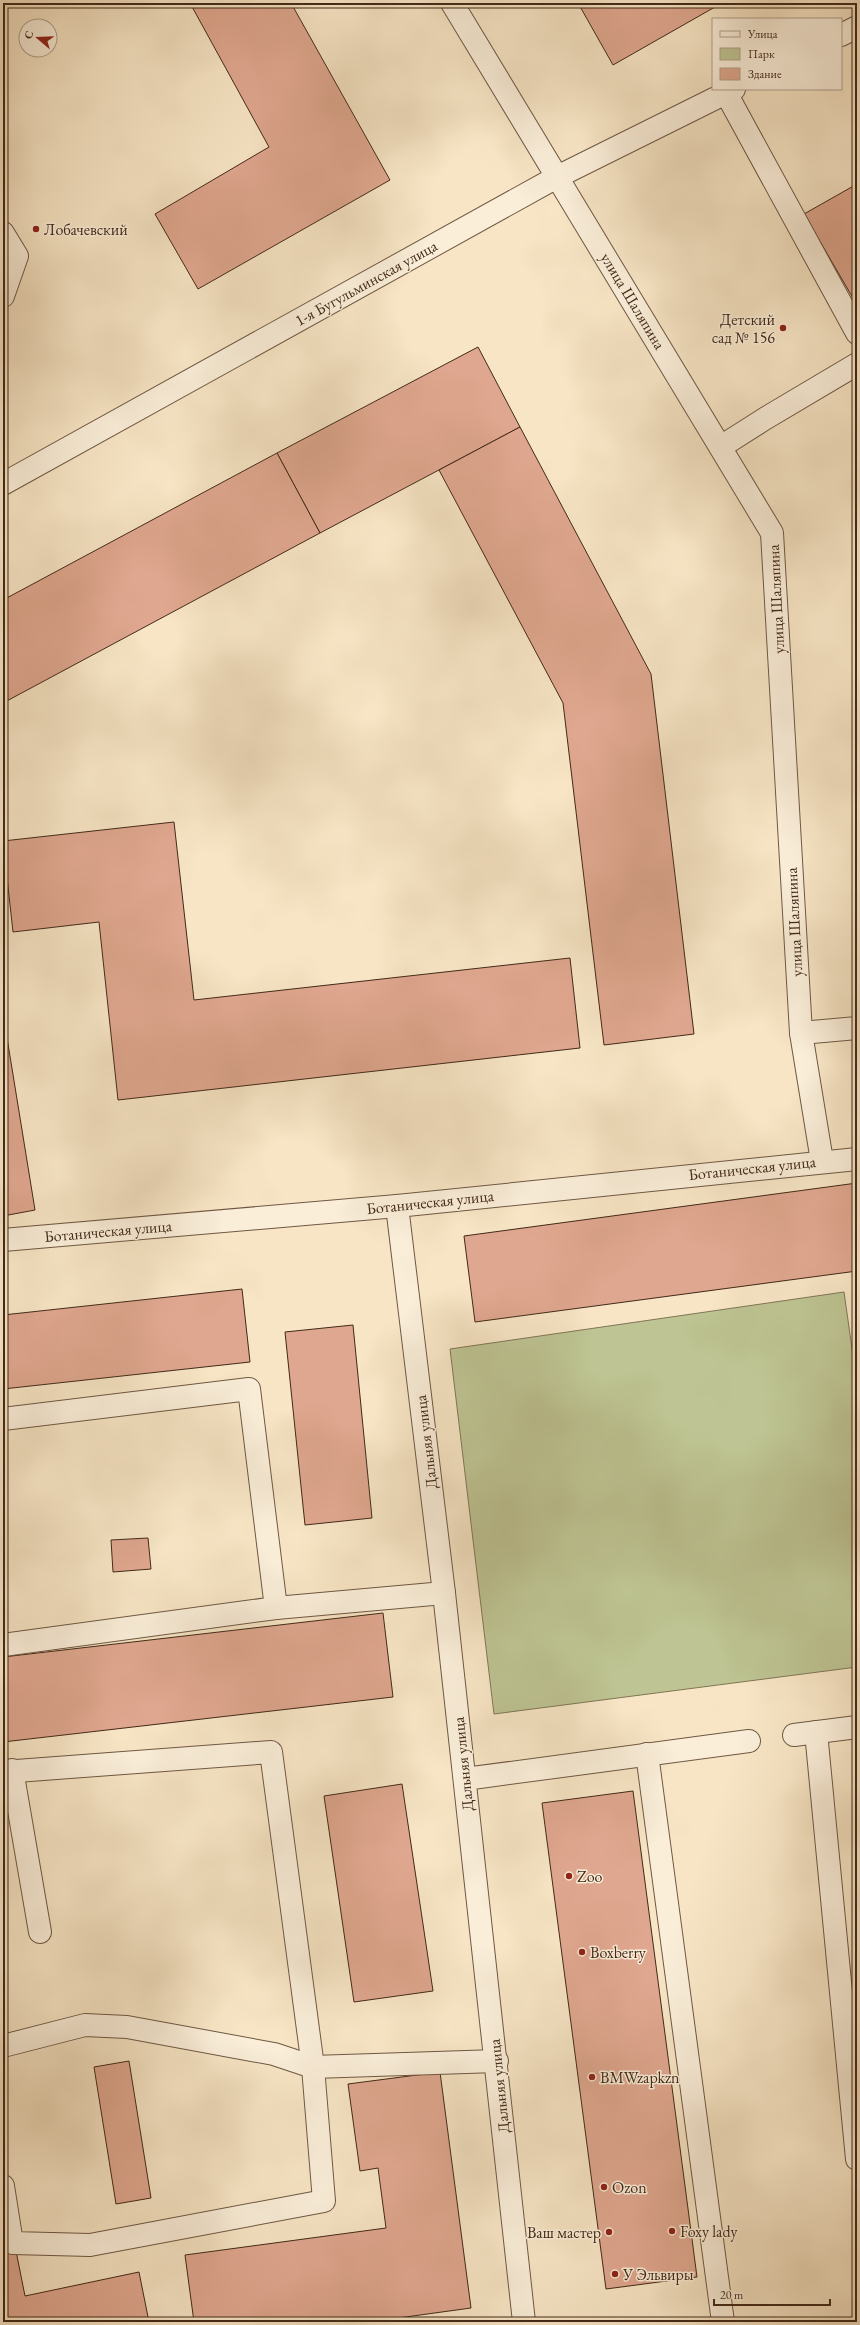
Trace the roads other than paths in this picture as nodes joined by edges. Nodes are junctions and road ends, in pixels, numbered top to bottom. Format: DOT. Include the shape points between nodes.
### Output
graph roads {
  1 [pos="452,3"];
  2 [pos="857,27"];
  3 [pos="842,34"];
  4 [pos="730,91"];
  5 [pos="557,177"];
  6 [pos="3,233"];
  7 [pos="3,296"];
  8 [pos="857,333"];
  9 [pos="857,364"];
  10 [pos="722,446"];
  11 [pos="3,484"];
  12 [pos="857,1028"];
  13 [pos="801,1033"];
  14 [pos="857,1159"];
  15 [pos="822,1161"];
  16 [pos="397,1206"];
  17 [pos="3,1240"];
  18 [pos="3,1419"];
  19 [pos="444,1593"];
  20 [pos="276,1608"];
  21 [pos="3,1644"];
  22 [pos="857,1727"];
  23 [pos="816,1732"];
  24 [pos="794,1735"];
  25 [pos="749,1741"];
  26 [pos="648,1754"];
  27 [pos="7,1771"];
  28 [pos="465,1779"];
  29 [pos="40,1932"];
  30 [pos="3,2046"];
  31 [pos="497,2061"];
  32 [pos="313,2067"];
  33 [pos="857,2159"];
  34 [pos="3,2186"];
  35 [pos="524,2322"];
  36 [pos="723,2322"];
  1 -- 5 [label="street, улица Шаляпина"];
  2 -- 3 [label="street"];
  4 -- 5 [label="street, 1-я Бугульминская улица"];
  4 -- 8 [label="street"];
  5 -- 10 [label="street, улица Шаляпина"];
  5 -- 11 [label="street, 1-я Бугульминская улица"];
  6 -- 7 [label="street" via="17,256"];
  9 -- 10 [label="street"];
  10 -- 13 [label="street, улица Шаляпина" via="772,533"];
  12 -- 13 [label="street"];
  13 -- 15 [label="street, улица Шаляпина"];
  14 -- 15 [label="street, Ботаническая улица"];
  15 -- 16 [label="street, Ботаническая улица"];
  16 -- 17 [label="street, Ботаническая улица"];
  16 -- 19 [label="street, Дальняя улица"];
  18 -- 20 [label="street" via="249,1389"];
  19 -- 20 [label="street"];
  19 -- 28 [label="street, Дальняя улица"];
  20 -- 21 [label="street"];
  22 -- 23 [label="street"];
  23 -- 24 [label="street"];
  23 -- 33 [label="street"];
  25 -- 26 [label="street"];
  26 -- 28 [label="street"];
  26 -- 36 [label="street"];
  27 -- 29 [label="street"];
  27 -- 32 [label="street" via="271,1752"];
  28 -- 31 [label="street, Дальняя улица"];
  30 -- 32 [label="street" via="86,2025 127,2027 274,2054"];
  31 -- 32 [label="street"];
  31 -- 35 [label="street, Дальняя улица"];
  32 -- 34 [label="street" via="324,2201 90,2244 12,2243"];
}
